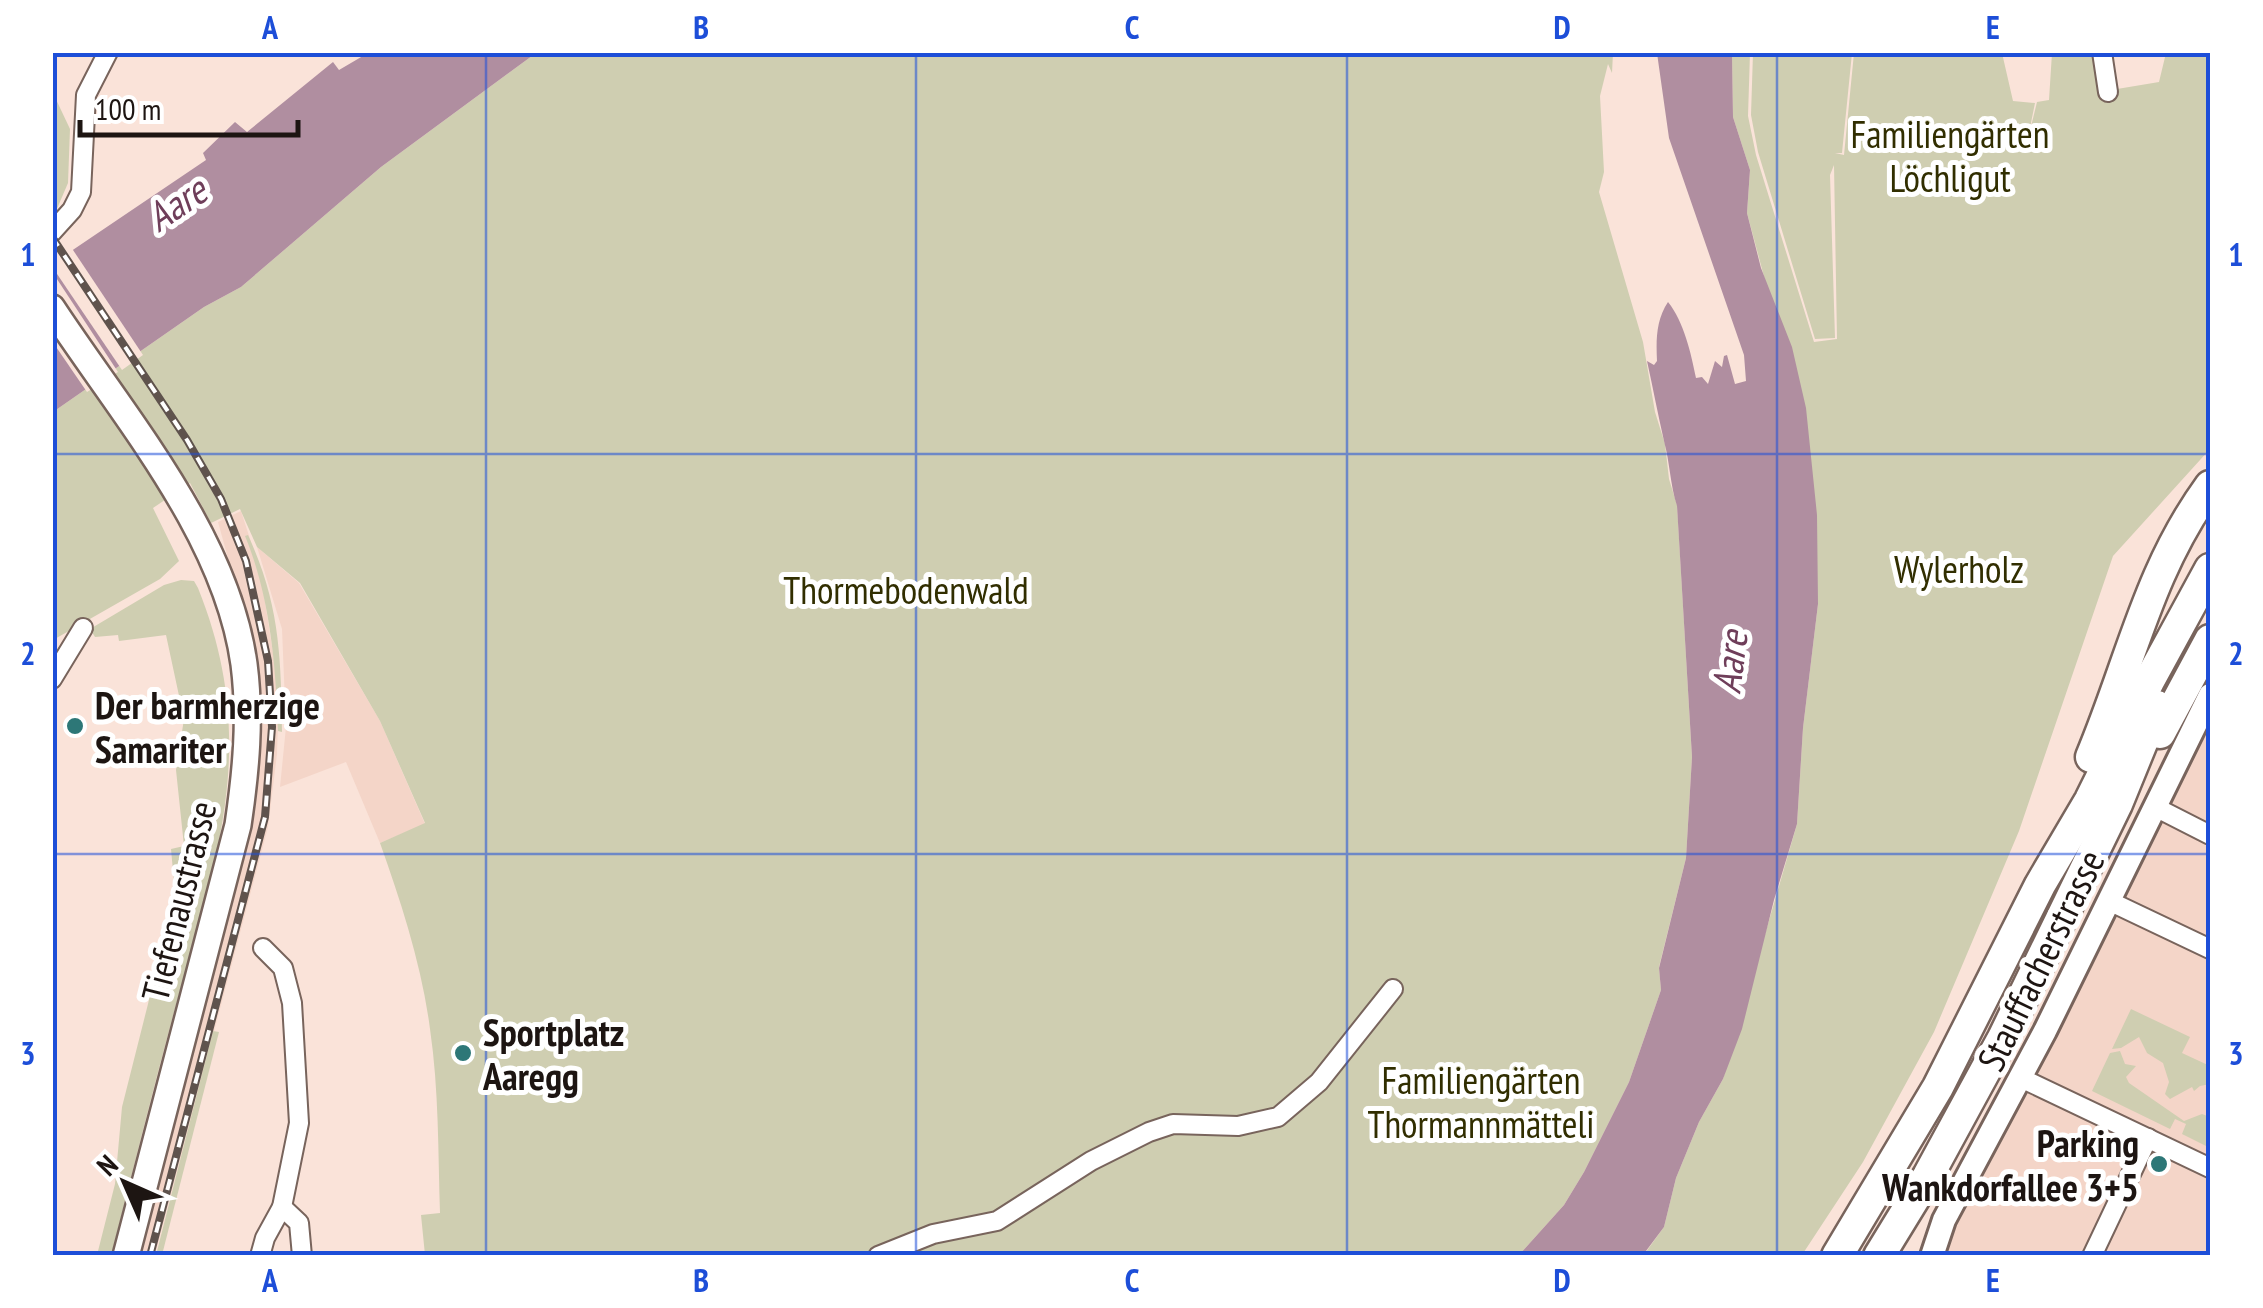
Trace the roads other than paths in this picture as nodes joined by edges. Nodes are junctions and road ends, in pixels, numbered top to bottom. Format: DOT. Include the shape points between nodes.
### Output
graph roads {
  1 [pos="108,52"];
  2 [pos="2102,52"];
  3 [pos="2108,92"];
  4 [pos="52,232"];
  5 [pos="52,308"];
  6 [pos="2210,486"];
  7 [pos="2210,569"];
  8 [pos="2210,608"];
  9 [pos="83,628"];
  10 [pos="2210,640"];
  11 [pos="52,680"];
  12 [pos="2210,695"];
  13 [pos="2118,804"];
  14 [pos="2154,807"];
  15 [pos="2210,835"];
  16 [pos="2040,886"];
  17 [pos="2109,901"];
  18 [pos="263,948"];
  19 [pos="2210,948"];
  20 [pos="1393,990"];
  21 [pos="2021,1078"];
  22 [pos="2148,1138"];
  23 [pos="2210,1168"];
  24 [pos="282,1207"];
  25 [pos="126,1256"];
  26 [pos="260,1256"];
  27 [pos="302,1256"];
  28 [pos="878,1256"];
  29 [pos="1838,1256"];
  30 [pos="1879,1256"];
  31 [pos="1932,1256"];
  32 [pos="2092,1256"];
  1 -- 4 [label="street" via="86,95 81,192"];
  2 -- 3 [label="street"];
  5 -- 25 [label="main road, Tiefenaustrasse" via="176,493 218,572 236,624 247,700 245,778 228,872"];
  6 -- 16 [label="highway" via="2158,572"];
  7 -- 16 [label="highway"];
  8 -- 13 [label="highway" via="2147,727"];
  9 -- 11 [label="street"];
  10 -- 13 [label="highway"];
  12 -- 14 [label="street, Stauffacherstrasse"];
  13 -- 30 [label="highway" via="1967,1106"];
  14 -- 15 [label="street"];
  14 -- 17 [label="street, Stauffacherstrasse"];
  16 -- 29 [label="highway" via="1938,1088"];
  17 -- 19 [label="street"];
  17 -- 21 [label="street, Stauffacherstrasse"];
  18 -- 24 [label="street" via="283,968 292,1003 299,1123"];
  20 -- 28 [label="street" via="1319,1082 1278,1117 1238,1126 1173,1124 1149,1132 997,1221 933,1234"];
  21 -- 22 [label="street"];
  21 -- 31 [label="street, Stauffacherstrasse" via="1944,1220"];
  22 -- 23 [label="street"];
  22 -- 32 [label="street"];
  24 -- 26 [label="street"];
  24 -- 27 [label="street" via="299,1223"];
}
